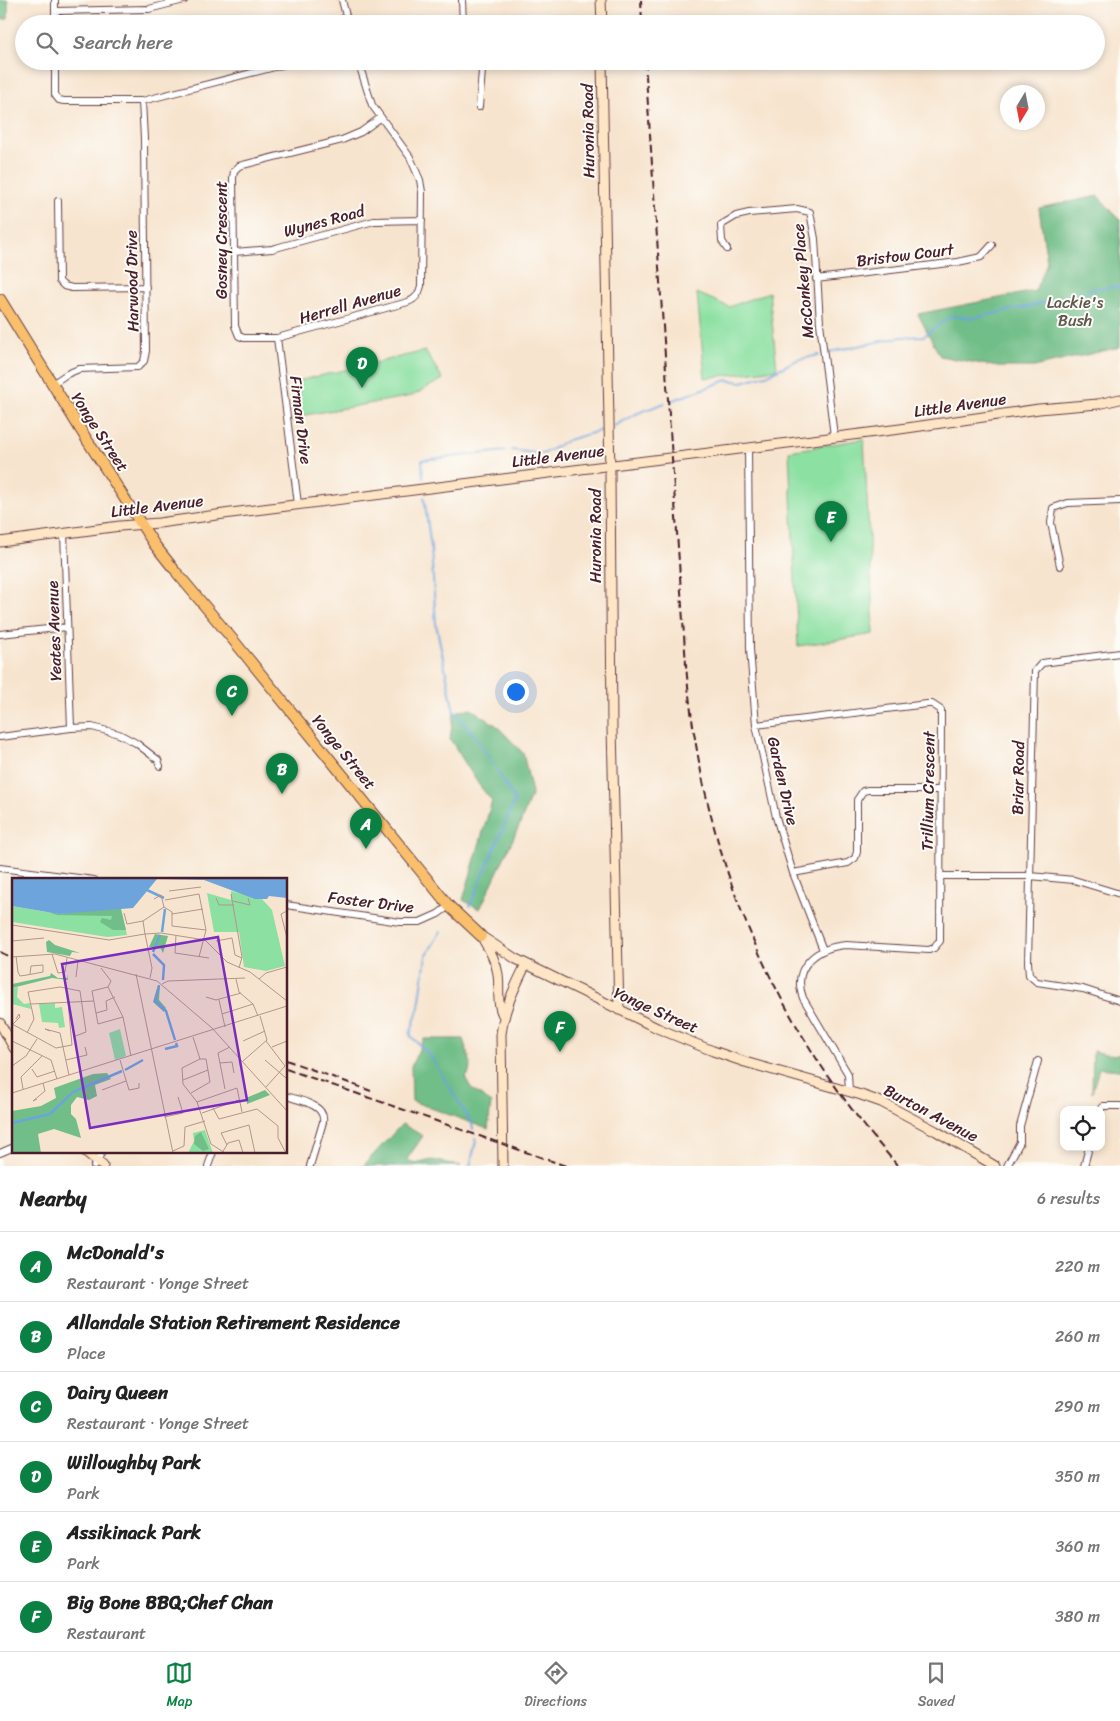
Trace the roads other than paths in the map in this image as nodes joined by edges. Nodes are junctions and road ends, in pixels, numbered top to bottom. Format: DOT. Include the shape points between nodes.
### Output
graph roads {
  1 [pos="55,0"];
  2 [pos="184,0"];
  3 [pos="342,0"];
  4 [pos="462,0"];
  5 [pos="601,0"];
  6 [pos="55,12"];
  7 [pos="346,15"];
  8 [pos="463,15"];
  9 [pos="602,15"];
  10 [pos="56,70"];
  11 [pos="263,70"];
  12 [pos="361,70"];
  13 [pos="481,70"];
  14 [pos="602,70"];
  15 [pos="142,101"];
  16 [pos="479,107"];
  17 [pos="380,118"];
  18 [pos="58,201"];
  19 [pos="422,220"];
  20 [pos="992,245"];
  21 [pos="727,249"];
  22 [pos="234,252"];
  23 [pos="816,279"];
  24 [pos="146,287"];
  25 [pos="0,299"];
  26 [pos="277,338"];
  27 [pos="52,384"];
  28 [pos="1120,399"];
  29 [pos="834,436"];
  30 [pos="748,447"];
  31 [pos="609,464"];
  32 [pos="1120,501"];
  33 [pos="298,504"];
  34 [pos="142,524"];
  35 [pos="64,532"];
  36 [pos="0,542"];
  37 [pos="1060,566"];
  38 [pos="68,627"];
  39 [pos="0,634"];
  40 [pos="1120,653"];
  41 [pos="756,725"];
  42 [pos="71,728"];
  43 [pos="0,737"];
  44 [pos="160,766"];
  45 [pos="941,790"];
  46 [pos="0,868"];
  47 [pos="794,873"];
  48 [pos="940,876"];
  49 [pos="1030,876"];
  50 [pos="78,878"];
  51 [pos="1120,894"];
  52 [pos="288,905"];
  53 [pos="449,906"];
  54 [pos="481,936"];
  55 [pos="823,950"];
  56 [pos="526,964"];
  57 [pos="1120,1001"];
  58 [pos="619,1010"];
  59 [pos="504,1017"];
  60 [pos="0,1023"];
  61 [pos="12,1044"];
  62 [pos="1038,1061"];
  63 [pos="849,1091"];
  64 [pos="288,1097"];
  65 [pos="1103,1106"];
  66 [pos="1120,1106"];
  67 [pos="12,1148"];
  68 [pos="1088,1151"];
  69 [pos="0,1153"];
  70 [pos="88,1154"];
  71 [pos="212,1154"];
  72 [pos="98,1164"];
  73 [pos="208,1166"];
  74 [pos="310,1166"];
  75 [pos="503,1166"];
  76 [pos="995,1166"];
  77 [pos="1007,1166"];
  78 [pos="1084,1166"];
  1 -- 6 [label="street"];
  2 -- 6 [label="street" via="149,9"];
  3 -- 7 [label="street"];
  4 -- 8 [label="street"];
  5 -- 9 [label="main road"];
  10 -- 15 [label="street" via="59,100"];
  11 -- 15 [label="street"];
  12 -- 17 [label="street, Herrell Avenue" via="368,96"];
  13 -- 16 [label="street"];
  14 -- 31 [label="main road, Huronia Road"];
  15 -- 24 [label="street, Harwood Drive"];
  17 -- 19 [label="street, Herrell Avenue" via="417,170 422,192"];
  17 -- 22 [label="street, Gosney Crescent" via="361,132 342,140 236,168 233,178"];
  18 -- 24 [label="street" via="59,281 62,285 72,288"];
  19 -- 22 [label="street, Wynes Road" via="374,221 272,249"];
  19 -- 26 [label="street, Herrell Avenue" via="421,286 413,300"];
  20 -- 23 [label="street, Bristow Court" via="981,257 958,262"];
  21 -- 23 [label="street, McConkey Place" via="722,241 721,225 736,216 797,209 810,212 815,239"];
  22 -- 26 [label="street, Gosney Crescent" via="236,332 244,338"];
  23 -- 29 [label="street, McConkey Place"];
  24 -- 27 [label="street, Harwood Drive" via="146,351 141,366 79,369"];
  25 -- 27 [label="main road, Yonge Street"];
  26 -- 33 [label="street, Firman Drive"];
  27 -- 34 [label="main road, Yonge Street"];
  28 -- 29 [label="main road, Little Avenue"];
  29 -- 30 [label="main road, Little Avenue"];
  30 -- 31 [label="main road, Little Avenue"];
  30 -- 41 [label="street, Garden Drive" via="750,649"];
  31 -- 33 [label="main road, Little Avenue"];
  31 -- 58 [label="main road, Huronia Road"];
  32 -- 37 [label="street" via="1068,503 1053,508 1051,523"];
  33 -- 34 [label="main road, Little Avenue"];
  34 -- 35 [label="main road, Little Avenue"];
  34 -- 53 [label="main road, Yonge Street" via="175,571"];
  35 -- 36 [label="main road, Little Avenue"];
  35 -- 38 [label="street, Yeates Avenue"];
  38 -- 39 [label="street"];
  38 -- 42 [label="street, Yeates Avenue"];
  40 -- 49 [label="street, Briar Road" via="1042,663 1035,671"];
  41 -- 45 [label="street, Trillium Crescent" via="932,704 942,714"];
  41 -- 47 [label="street, Garden Drive" via="772,803"];
  42 -- 43 [label="street"];
  42 -- 44 [label="street" via="92,727 119,734 158,760"];
  45 -- 47 [label="street" via="863,791 857,800 856,858 848,863"];
  45 -- 48 [label="street, Trillium Crescent"];
  46 -- 50 [label="street"];
  47 -- 55 [label="street, Garden Drive"];
  48 -- 49 [label="street"];
  48 -- 55 [label="street, Trillium Crescent" via="940,940 934,948 846,945"];
  49 -- 51 [label="street" via="1074,880"];
  49 -- 57 [label="street, Briar Road" via="1029,975 1037,982 1083,989"];
  52 -- 53 [label="street, Foster Drive" via="400,922 420,922"];
  53 -- 54 [label="main road, Yonge Street"];
  54 -- 56 [label="main road, Yonge Street"];
  54 -- 59 [label="main road" via="496,964 499,1009"];
  55 -- 63 [label="street" via="804,968 800,989 848,1074"];
  56 -- 58 [label="main road, Yonge Street"];
  56 -- 59 [label="main road" via="510,996"];
  58 -- 63 [label="main road, Yonge Street" via="724,1055"];
  59 -- 75 [label="main road" via="501,1034"];
  60 -- 61 [label="main road"];
  62 -- 77 [label="street" via="1020,1126 1020,1142"];
  63 -- 76 [label="main road, Burton Avenue" via="869,1097 936,1130"];
  64 -- 74 [label="street" via="318,1108 323,1115"];
  65 -- 66 [label="street"];
  67 -- 69 [label="street"];
  68 -- 78 [label="street"];
  70 -- 72 [label="main road"];
  71 -- 73 [label="street"];
}
